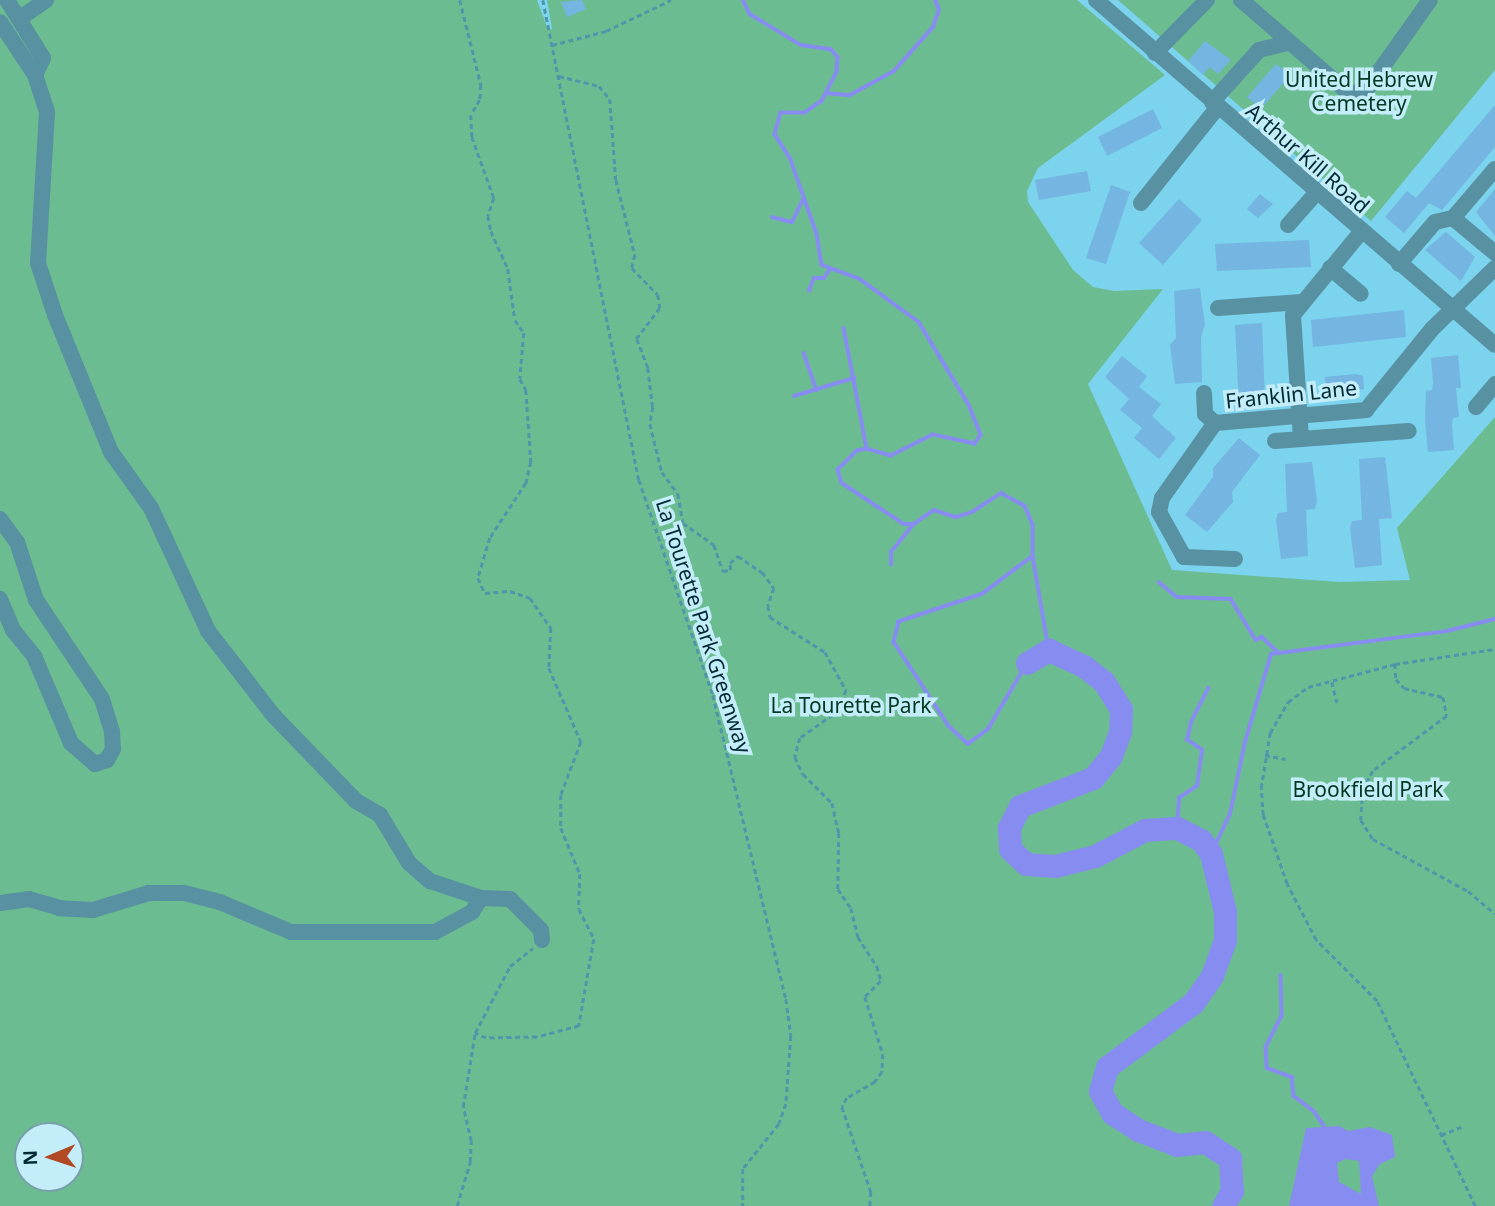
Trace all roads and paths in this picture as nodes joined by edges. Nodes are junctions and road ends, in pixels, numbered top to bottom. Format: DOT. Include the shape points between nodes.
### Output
graph roads {
  1 [pos="7,0"];
  2 [pos="46,0"];
  3 [pos="460,0"];
  4 [pos="543,0"];
  5 [pos="671,0"];
  6 [pos="1096,0"];
  7 [pos="1241,0"];
  8 [pos="1206,1"];
  9 [pos="1428,1"];
  10 [pos="1261,18"];
  11 [pos="19,19"];
  12 [pos="0,22"];
  13 [pos="1288,43"];
  14 [pos="552,45"];
  15 [pos="1259,50"];
  16 [pos="1155,53"];
  17 [pos="35,75"];
  18 [pos="559,76"];
  19 [pos="1215,105"];
  20 [pos="1495,169"];
  21 [pos="1316,193"];
  22 [pos="1141,203"];
  23 [pos="1453,218"];
  24 [pos="1288,225"];
  25 [pos="1361,232"];
  26 [pos="1495,253"];
  27 [pos="1399,264"];
  28 [pos="1330,268"];
  29 [pos="1495,268"];
  30 [pos="1361,294"];
  31 [pos="1301,302"];
  32 [pos="1218,308"];
  33 [pos="1453,310"];
  34 [pos="1495,345"];
  35 [pos="1495,384"];
  36 [pos="1204,393"];
  37 [pos="1476,407"];
  38 [pos="1366,410"];
  39 [pos="1299,416"];
  40 [pos="1215,422"];
  41 [pos="1409,431"];
  42 [pos="1367,434"];
  43 [pos="1301,439"];
  44 [pos="1275,441"];
  45 [pos="0,519"];
  46 [pos="1235,558"];
  47 [pos="0,599"];
  48 [pos="1495,649"];
  49 [pos="1395,664"];
  50 [pos="1332,681"];
  51 [pos="1337,702"];
  52 [pos="1264,755"];
  53 [pos="1286,759"];
  54 [pos="481,898"];
  55 [pos="0,903"];
  56 [pos="1495,914"];
  57 [pos="542,940"];
  58 [pos="475,1033"];
  59 [pos="1461,1126"];
  60 [pos="1441,1135"];
  61 [pos="457,1206"];
  62 [pos="743,1206"];
  63 [pos="870,1206"];
  64 [pos="1475,1206"];
  1 -- 11 [label="street"];
  2 -- 11 [label="street"];
  3 -- 58 [label="path" via="481,85 480,100 471,115 472,137 494,198 488,216 491,231 508,269 515,320 524,333 520,379 526,390 530,462 526,483 490,538 478,578 485,593 510,591 530,598 551,628 549,668 581,742 561,795 561,828 580,874 579,909 594,939 579,1026 537,1037 486,1038"];
  4 -- 14 [label="path, La Tourette Park Greenway"];
  5 -- 14 [label="path" via="606,31"];
  6 -- 16 [label="street, Arthur Kill Road"];
  7 -- 10 [label="street"];
  8 -- 16 [label="street"];
  9 -- 13 [label="street" via="1366,90 1358,94 1342,91"];
  10 -- 13 [label="street"];
  10 -- 15 [label="street"];
  11 -- 17 [label="street" via="43,58"];
  12 -- 17 [label="street"];
  13 -- 15 [label="street"];
  14 -- 18 [label="path, La Tourette Park Greenway"];
  15 -- 19 [label="street"];
  16 -- 19 [label="street, Arthur Kill Road"];
  17 -- 54 [label="street" via="48,124 38,263 111,452 150,508 208,631 242,678 356,801 380,815 409,863 430,881"];
  18 -- 62 [label="path, La Tourette Park Greenway" via="639,481 737,778 786,999 791,1036 786,1104 779,1124 743,1169"];
  18 -- 63 [label="path" via="599,86 610,99 616,180 635,255 632,268 658,295 660,308 637,339 648,368 653,407 650,424 662,472 678,494 683,523 714,545 723,571 730,570 738,556 762,572 774,588 770,617 825,652 846,690 840,710 800,738 795,757 803,774 832,803 839,833 838,889 851,908 858,937 881,981 865,997 883,1054 881,1072 875,1082 846,1098 842,1107 871,1192"];
  19 -- 21 [label="street, Arthur Kill Road"];
  19 -- 22 [label="street"];
  20 -- 23 [label="street"];
  21 -- 24 [label="street"];
  21 -- 25 [label="street, Arthur Kill Road"];
  23 -- 26 [label="street"];
  23 -- 27 [label="street" via="1436,222"];
  25 -- 27 [label="street, Arthur Kill Road"];
  25 -- 28 [label="street"];
  27 -- 33 [label="street, Arthur Kill Road"];
  28 -- 30 [label="street"];
  28 -- 31 [label="street"];
  29 -- 33 [label="street, Franklin Lane"];
  31 -- 32 [label="street"];
  31 -- 39 [label="street" via="1292,324"];
  33 -- 34 [label="street, Arthur Kill Road"];
  33 -- 38 [label="street, Franklin Lane"];
  35 -- 37 [label="street"];
  36 -- 40 [label="street" via="1205,414"];
  38 -- 39 [label="street, Franklin Lane"];
  38 -- 42 [label="street"];
  39 -- 40 [label="street, Franklin Lane"];
  39 -- 43 [label="street"];
  40 -- 46 [label="street, Franklin Lane" via="1162,498 1159,512 1184,557"];
  41 -- 42 [label="street"];
  42 -- 43 [label="street"];
  43 -- 44 [label="street"];
  45 -- 47 [label="street" via="17,542 36,600 102,699 113,749 107,760 95,764 71,743 34,656 13,630"];
  48 -- 49 [label="path"];
  49 -- 50 [label="path"];
  49 -- 56 [label="path" via="1396,679 1404,688 1443,697 1447,716 1373,771 1363,790 1361,820 1373,839 1468,891"];
  50 -- 51 [label="path"];
  50 -- 52 [label="path" via="1308,687 1288,702 1269,733"];
  52 -- 53 [label="path"];
  52 -- 60 [label="path" via="1264,815 1287,884 1316,940 1377,1001"];
  54 -- 55 [label="street" via="472,912 435,932 291,932 220,901 183,892 149,893 93,910 60,908 29,899"];
  54 -- 57 [label="street" via="510,899 541,930"];
  57 -- 58 [label="path" via="510,966"];
  58 -- 61 [label="path" via="463,1107 471,1141 470,1162"];
  59 -- 60 [label="path"];
  60 -- 64 [label="path"];
}
